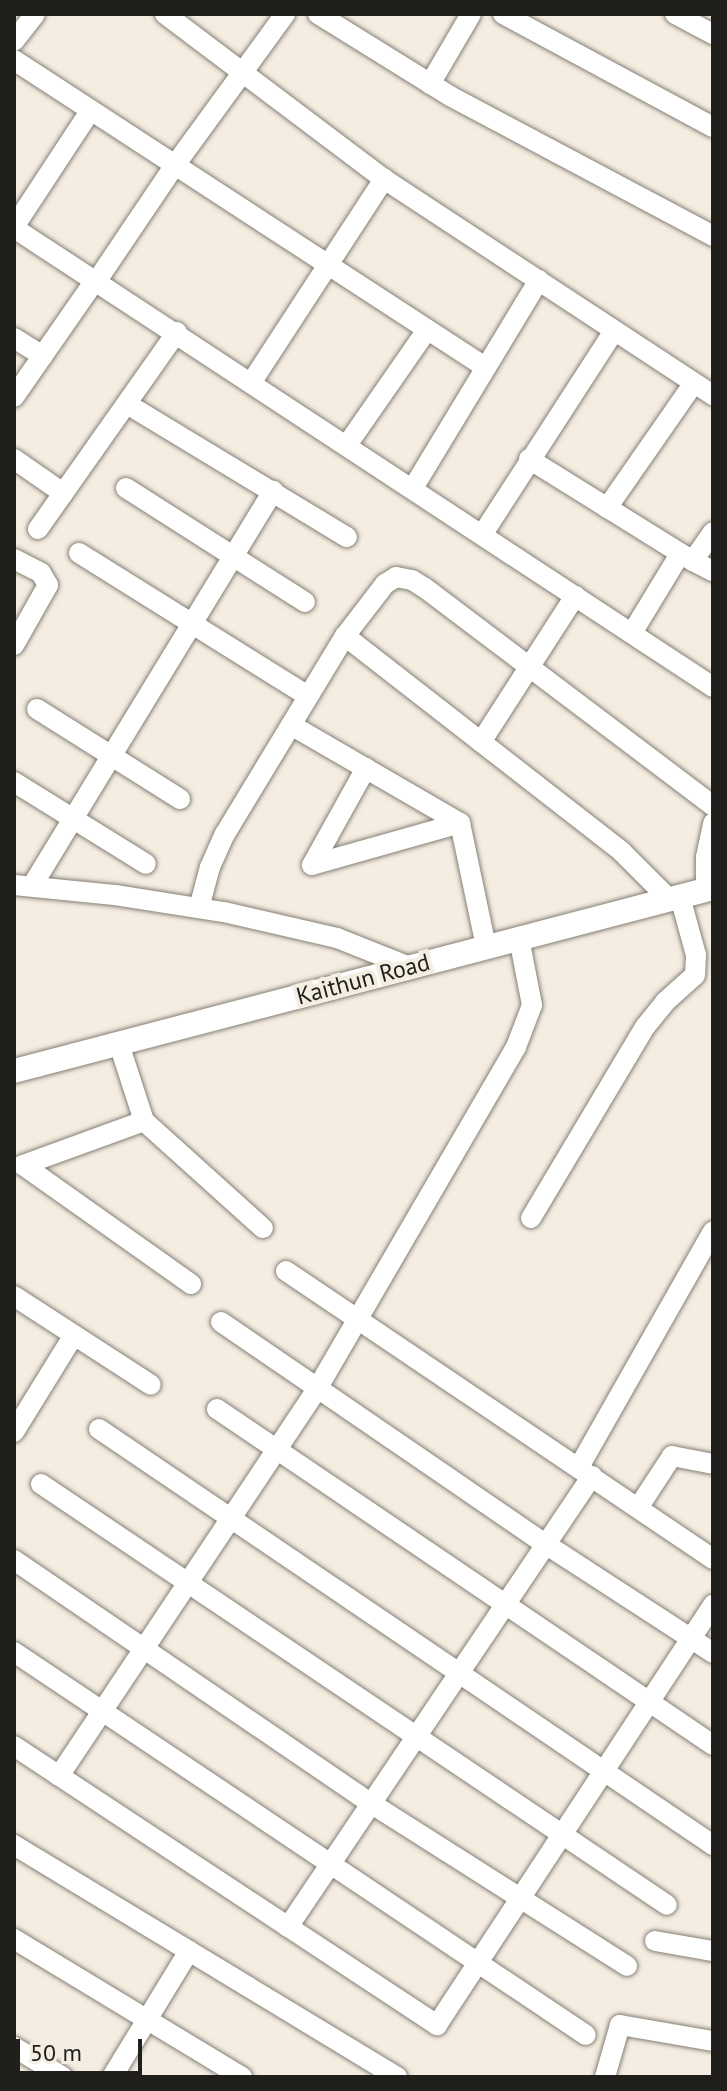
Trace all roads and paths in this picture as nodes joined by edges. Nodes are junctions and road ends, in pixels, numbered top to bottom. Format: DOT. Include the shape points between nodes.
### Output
graph roads {
  1 [pos="35,14"];
  2 [pos="165,14"];
  3 [pos="285,14"];
  4 [pos="318,14"];
  5 [pos="471,14"];
  6 [pos="503,14"];
  7 [pos="675,14"];
  8 [pos="540,23"];
  9 [pos="713,34"];
  10 [pos="14,41"];
  11 [pos="14,60"];
  12 [pos="244,72"];
  13 [pos="430,84"];
  14 [pos="91,110"];
  15 [pos="713,127"];
  16 [pos="175,165"];
  17 [pos="384,179"];
  18 [pos="14,227"];
  19 [pos="713,236"];
  20 [pos="328,265"];
  21 [pos="96,280"];
  22 [pos="539,280"];
  23 [pos="427,330"];
  24 [pos="614,331"];
  25 [pos="177,332"];
  26 [pos="14,338"];
  27 [pos="43,356"];
  28 [pos="485,367"];
  29 [pos="251,383"];
  30 [pos="694,383"];
  31 [pos="713,395"];
  32 [pos="14,397"];
  33 [pos="127,404"];
  34 [pos="347,445"];
  35 [pos="14,459"];
  36 [pos="529,459"];
  37 [pos="126,488"];
  38 [pos="413,488"];
  39 [pos="273,491"];
  40 [pos="63,493"];
  41 [pos="607,508"];
  42 [pos="38,529"];
  43 [pos="713,532"];
  44 [pos="482,535"];
  45 [pos="347,537"];
  46 [pos="79,553"];
  47 [pos="234,556"];
  48 [pos="686,557"];
  49 [pos="14,559"];
  50 [pos="713,571"];
  51 [pos="575,596"];
  52 [pos="305,602"];
  53 [pos="192,624"];
  54 [pos="632,633"];
  55 [pos="345,636"];
  56 [pos="14,645"];
  57 [pos="529,667"];
  58 [pos="713,687"];
  59 [pos="308,696"];
  60 [pos="37,709"];
  61 [pos="291,725"];
  62 [pos="481,742"];
  63 [pos="112,756"];
  64 [pos="366,768"];
  65 [pos="14,782"];
  66 [pos="180,799"];
  67 [pos="713,806"];
  68 [pos="73,819"];
  69 [pos="460,823"];
  70 [pos="713,823"];
  71 [pos="146,864"];
  72 [pos="23,886"];
  73 [pos="709,888"];
  74 [pos="674,898"];
  75 [pos="199,908"];
  76 [pos="519,938"];
  77 [pos="486,946"];
  78 [pos="410,967"];
  79 [pos="119,1044"];
  80 [pos="14,1071"];
  81 [pos="144,1121"];
  82 [pos="531,1218"];
  83 [pos="263,1228"];
  84 [pos="713,1231"];
  85 [pos="286,1271"];
  86 [pos="191,1284"];
  87 [pos="14,1296"];
  88 [pos="359,1318"];
  89 [pos="221,1322"];
  90 [pos="74,1335"];
  91 [pos="151,1385"];
  92 [pos="317,1389"];
  93 [pos="217,1409"];
  94 [pos="99,1429"];
  95 [pos="14,1432"];
  96 [pos="276,1452"];
  97 [pos="713,1464"];
  98 [pos="586,1472"];
  99 [pos="41,1484"];
  100 [pos="638,1508"];
  101 [pos="230,1520"];
  102 [pos="547,1545"];
  103 [pos="713,1559"];
  104 [pos="14,1560"];
  105 [pos="188,1583"];
  106 [pos="713,1605"];
  107 [pos="507,1606"];
  108 [pos="691,1638"];
  109 [pos="145,1650"];
  110 [pos="14,1652"];
  111 [pos="713,1653"];
  112 [pos="461,1675"];
  113 [pos="649,1702"];
  114 [pos="103,1711"];
  115 [pos="418,1737"];
  116 [pos="713,1745"];
  117 [pos="14,1746"];
  118 [pos="603,1771"];
  119 [pos="59,1776"];
  120 [pos="372,1804"];
  121 [pos="561,1835"];
  122 [pos="14,1845"];
  123 [pos="713,1845"];
  124 [pos="331,1864"];
  125 [pos="519,1900"];
  126 [pos="667,1905"];
  127 [pos="288,1927"];
  128 [pos="14,1939"];
  129 [pos="655,1941"];
  130 [pos="189,1951"];
  131 [pos="713,1951"];
  132 [pos="478,1962"];
  133 [pos="627,1966"];
  134 [pos="147,2020"];
  135 [pos="586,2035"];
  136 [pos="713,2041"];
  137 [pos="14,2047"];
  138 [pos="373,2071"];
  139 [pos="63,2077"];
  140 [pos="112,2077"];
  141 [pos="242,2077"];
  142 [pos="397,2077"];
  143 [pos="605,2077"];
  1 -- 10 [label="street"];
  2 -- 12 [label="street"];
  3 -- 12 [label="street"];
  4 -- 13 [label="street"];
  5 -- 13 [label="street"];
  6 -- 8 [label="street"];
  7 -- 9 [label="street"];
  8 -- 15 [label="street"];
  11 -- 14 [label="street"];
  12 -- 16 [label="street"];
  12 -- 17 [label="street"];
  13 -- 19 [label="street"];
  14 -- 16 [label="street"];
  14 -- 18 [label="street"];
  16 -- 20 [label="street"];
  16 -- 21 [label="street"];
  17 -- 20 [label="street"];
  17 -- 22 [label="street"];
  18 -- 21 [label="street"];
  20 -- 23 [label="street"];
  20 -- 29 [label="street"];
  21 -- 25 [label="street"];
  21 -- 27 [label="street"];
  22 -- 24 [label="street"];
  22 -- 28 [label="street"];
  23 -- 28 [label="street"];
  23 -- 34 [label="street"];
  24 -- 30 [label="street"];
  24 -- 36 [label="street"];
  25 -- 29 [label="street"];
  25 -- 33 [label="street"];
  26 -- 27 [label="street"];
  27 -- 32 [label="street"];
  28 -- 38 [label="street"];
  29 -- 34 [label="street"];
  30 -- 31 [label="street"];
  30 -- 41 [label="street"];
  33 -- 39 [label="street"];
  33 -- 40 [label="street"];
  34 -- 38 [label="street"];
  35 -- 40 [label="street"];
  36 -- 41 [label="street"];
  36 -- 44 [label="street"];
  37 -- 47 [label="street"];
  38 -- 44 [label="street"];
  39 -- 45 [label="street"];
  39 -- 47 [label="street"];
  40 -- 42 [label="street"];
  41 -- 48 [label="street"];
  43 -- 48 [label="street"];
  44 -- 51 [label="street"];
  46 -- 53 [label="street"];
  47 -- 52 [label="street"];
  47 -- 53 [label="street"];
  48 -- 50 [label="street"];
  48 -- 54 [label="street"];
  49 -- 56 [label="street" via="41,573 48,585"];
  51 -- 54 [label="street"];
  51 -- 57 [label="street"];
  53 -- 59 [label="street"];
  53 -- 63 [label="street"];
  54 -- 58 [label="street"];
  55 -- 57 [label="street" via="385,584 402,577 425,588"];
  55 -- 59 [label="street"];
  55 -- 62 [label="street"];
  57 -- 62 [label="street"];
  57 -- 67 [label="street"];
  59 -- 61 [label="street"];
  60 -- 63 [label="street"];
  61 -- 64 [label="street"];
  61 -- 75 [label="street" via="225,834"];
  62 -- 74 [label="street"];
  63 -- 66 [label="street"];
  63 -- 68 [label="street"];
  64 -- 69 [label="street"];
  64 -- 69 [label="street" via="312,865"];
  65 -- 68 [label="street"];
  68 -- 71 [label="street"];
  68 -- 72 [label="street"];
  69 -- 77 [label="street"];
  70 -- 73 [label="street"];
  72 -- 75 [label="street"];
  73 -- 74 [label="street, Kaithun Road"];
  74 -- 76 [label="street, Kaithun Road"];
  74 -- 82 [label="street" via="697,961 695,975 645,1027"];
  75 -- 78 [label="street" via="345,940"];
  76 -- 77 [label="street, Kaithun Road"];
  76 -- 88 [label="street" via="532,993 526,1027"];
  77 -- 78 [label="street, Kaithun Road"];
  78 -- 79 [label="street, Kaithun Road"];
  79 -- 80 [label="street, Kaithun Road"];
  79 -- 81 [label="street"];
  81 -- 83 [label="street"];
  81 -- 86 [label="street" via="23,1165"];
  84 -- 98 [label="street"];
  85 -- 88 [label="street"];
  87 -- 90 [label="street"];
  88 -- 92 [label="street"];
  88 -- 98 [label="street"];
  89 -- 92 [label="street"];
  90 -- 91 [label="street"];
  90 -- 95 [label="street"];
  92 -- 96 [label="street"];
  92 -- 102 [label="street"];
  93 -- 96 [label="street"];
  94 -- 101 [label="street"];
  96 -- 101 [label="street"];
  96 -- 107 [label="street"];
  97 -- 100 [label="street" via="672,1456"];
  98 -- 100 [label="street"];
  98 -- 102 [label="street"];
  99 -- 105 [label="street"];
  100 -- 103 [label="street"];
  101 -- 105 [label="street"];
  101 -- 112 [label="street"];
  102 -- 107 [label="street"];
  102 -- 108 [label="street"];
  104 -- 109 [label="street"];
  105 -- 109 [label="street"];
  105 -- 115 [label="street"];
  106 -- 108 [label="street"];
  107 -- 112 [label="street"];
  107 -- 113 [label="street"];
  108 -- 111 [label="street"];
  108 -- 113 [label="street"];
  109 -- 114 [label="street"];
  109 -- 120 [label="street"];
  110 -- 114 [label="street"];
  112 -- 115 [label="street"];
  112 -- 118 [label="street"];
  113 -- 116 [label="street"];
  113 -- 118 [label="street"];
  114 -- 119 [label="street"];
  114 -- 124 [label="street"];
  115 -- 120 [label="street"];
  115 -- 121 [label="street"];
  117 -- 119 [label="street"];
  118 -- 121 [label="street"];
  118 -- 123 [label="street"];
  119 -- 127 [label="street"];
  120 -- 124 [label="street"];
  120 -- 125 [label="street"];
  121 -- 125 [label="street"];
  121 -- 126 [label="street"];
  122 -- 130 [label="street"];
  124 -- 127 [label="street"];
  124 -- 132 [label="street"];
  125 -- 132 [label="street"];
  125 -- 133 [label="street"];
  127 -- 132 [label="street" via="437,2025"];
  128 -- 134 [label="street"];
  129 -- 131 [label="street"];
  130 -- 134 [label="street"];
  130 -- 138 [label="street"];
  132 -- 135 [label="street"];
  134 -- 140 [label="street"];
  134 -- 141 [label="street"];
  136 -- 143 [label="street" via="620,2025"];
  137 -- 139 [label="street"];
  138 -- 142 [label="street"];
}
